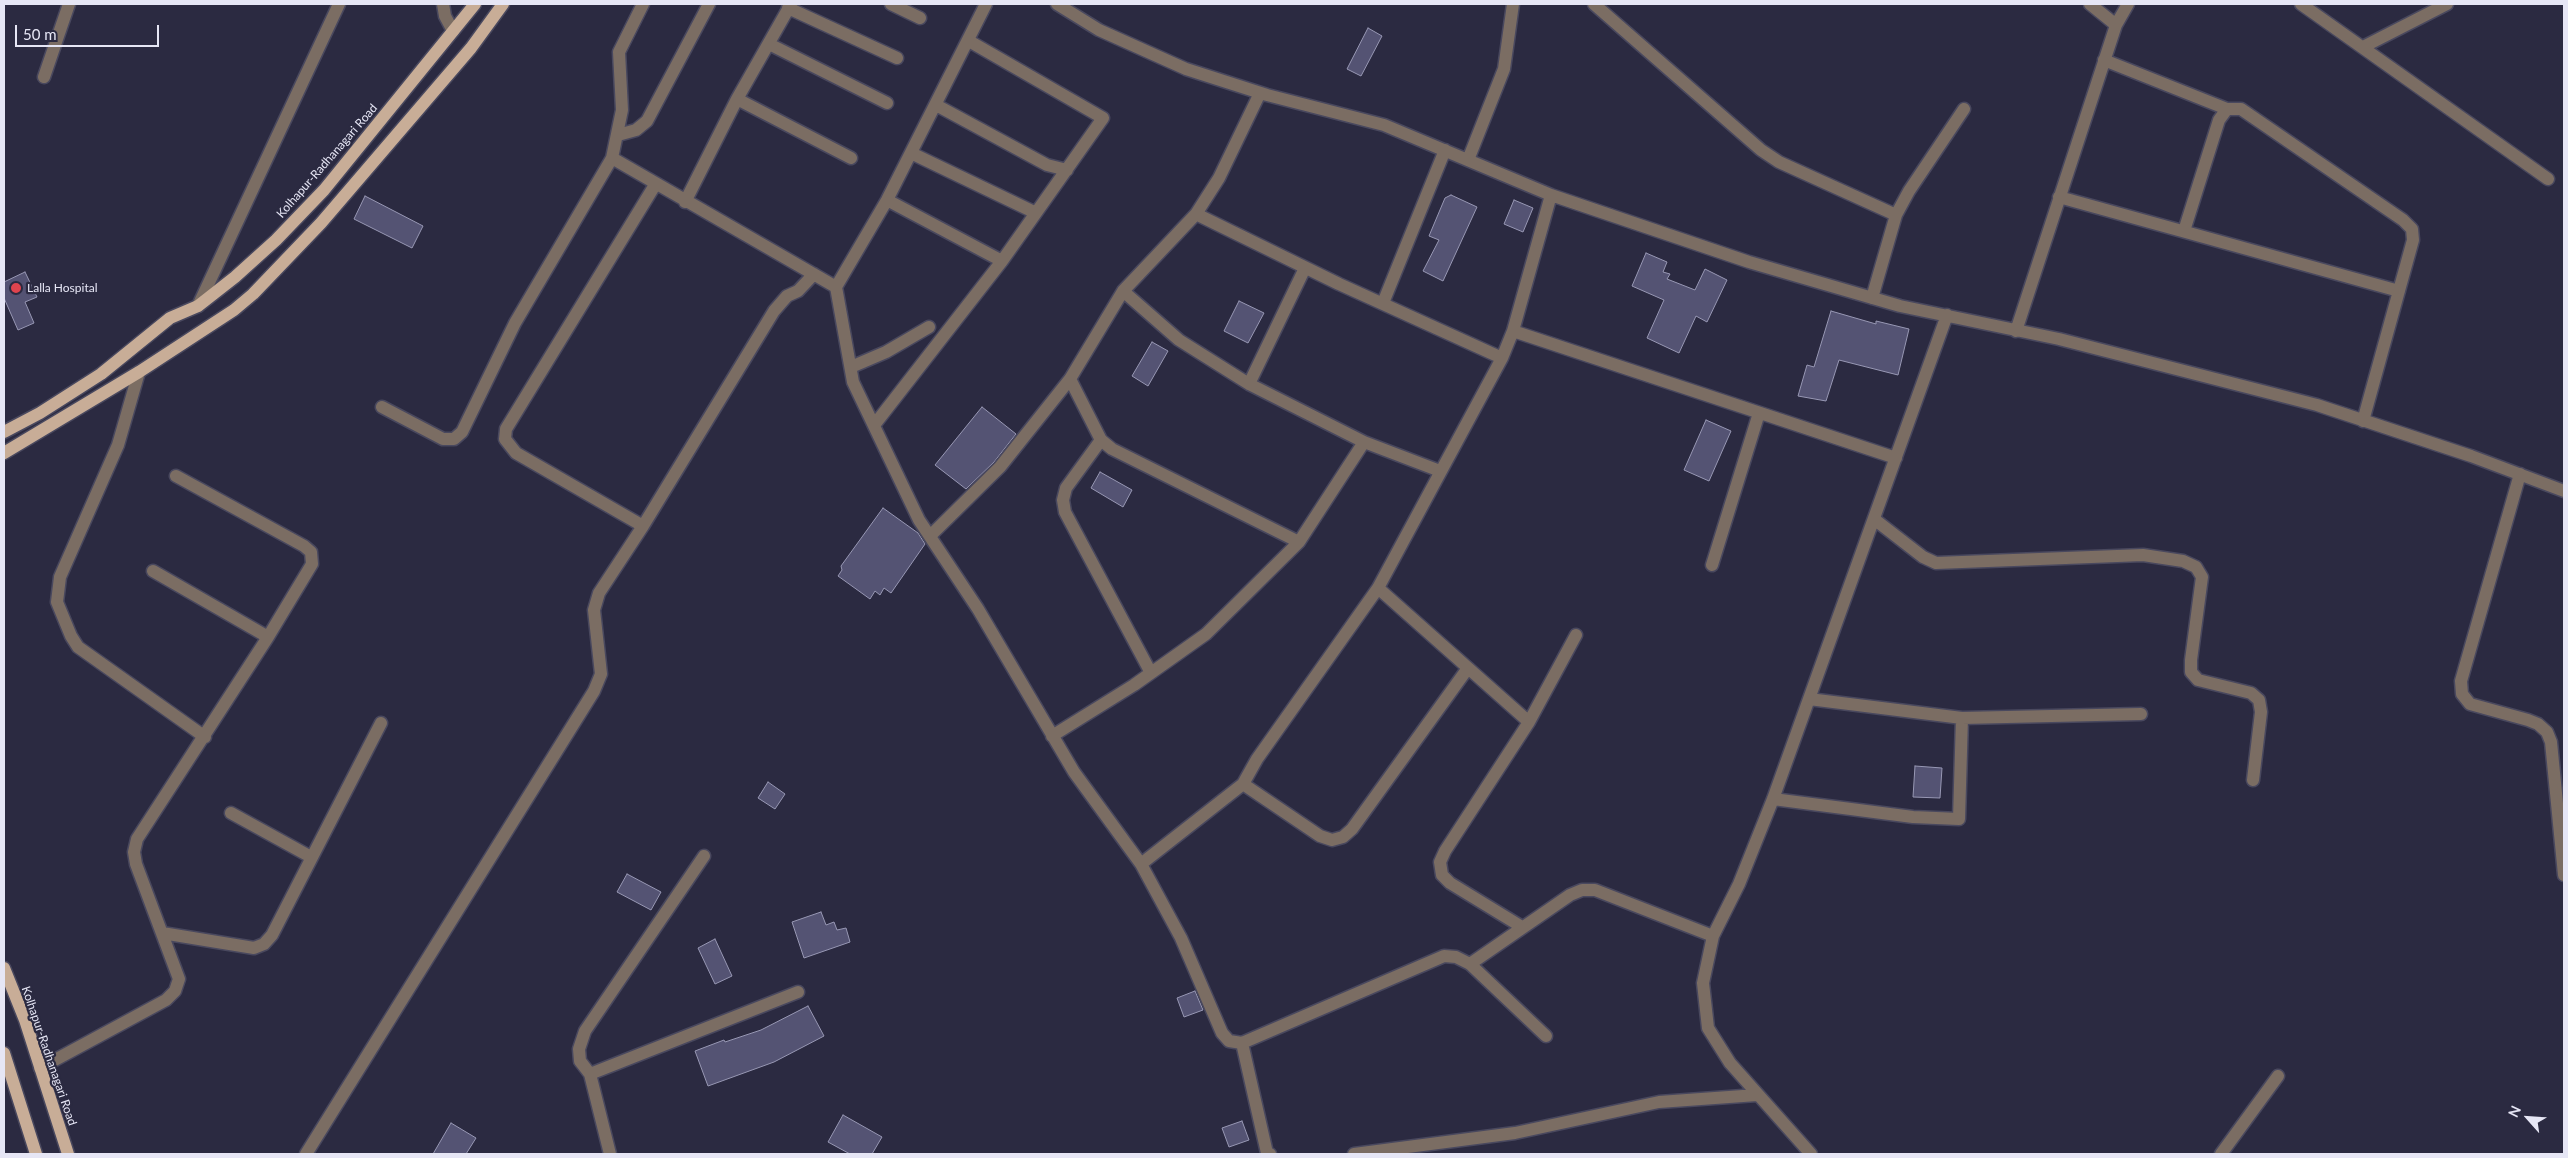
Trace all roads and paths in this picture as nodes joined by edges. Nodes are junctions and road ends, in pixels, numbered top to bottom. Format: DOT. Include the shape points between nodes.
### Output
graph roads {
  1 [pos="69,4"];
  2 [pos="339,4"];
  3 [pos="443,4"];
  4 [pos="475,4"];
  5 [pos="503,4"];
  6 [pos="643,4"];
  7 [pos="709,4"];
  8 [pos="891,4"];
  9 [pos="986,4"];
  10 [pos="1057,4"];
  11 [pos="1513,4"];
  12 [pos="1594,4"];
  13 [pos="2090,4"];
  14 [pos="2128,4"];
  15 [pos="2301,4"];
  16 [pos="2447,4"];
  17 [pos="789,6"];
  18 [pos="920,18"];
  19 [pos="2116,25"];
  20 [pos="454,32"];
  21 [pos="969,41"];
  22 [pos="769,44"];
  23 [pos="2363,47"];
  24 [pos="897,58"];
  25 [pos="2104,60"];
  26 [pos="44,77"];
  27 [pos="1260,93"];
  28 [pos="737,99"];
  29 [pos="887,103"];
  30 [pos="936,105"];
  31 [pos="1964,109"];
  32 [pos="2227,109"];
  33 [pos="618,134"];
  34 [pos="1445,150"];
  35 [pos="911,153"];
  36 [pos="612,158"];
  37 [pos="852,158"];
  38 [pos="1468,160"];
  39 [pos="1047,165"];
  40 [pos="1067,170"];
  41 [pos="2548,178"];
  42 [pos="655,185"];
  43 [pos="1049,192"];
  44 [pos="1551,195"];
  45 [pos="2059,197"];
  46 [pos="887,200"];
  47 [pos="684,202"];
  48 [pos="1036,213"];
  49 [pos="1196,214"];
  50 [pos="1896,215"];
  51 [pos="2184,231"];
  52 [pos="1002,261"];
  53 [pos="1305,268"];
  54 [pos="814,274"];
  55 [pos="836,287"];
  56 [pos="1123,291"];
  57 [pos="2399,291"];
  58 [pos="1872,298"];
  59 [pos="1383,303"];
  60 [pos="198,306"];
  61 [pos="1947,315"];
  62 [pos="928,327"];
  63 [pos="2016,331"];
  64 [pos="1513,332"];
  65 [pos="1502,358"];
  66 [pos="851,367"];
  67 [pos="139,372"];
  68 [pos="1070,379"];
  69 [pos="1249,384"];
  70 [pos="382,407"];
  71 [pos="1759,413"];
  72 [pos="2363,421"];
  73 [pos="875,424"];
  74 [pos="4,432"];
  75 [pos="1101,440"];
  76 [pos="1364,442"];
  77 [pos="4,453"];
  78 [pos="1896,458"];
  79 [pos="1440,471"];
  80 [pos="2520,474"];
  81 [pos="176,476"];
  82 [pos="2564,491"];
  83 [pos="1874,519"];
  84 [pos="643,526"];
  85 [pos="930,536"];
  86 [pos="1299,542"];
  87 [pos="1712,565"];
  88 [pos="153,572"];
  89 [pos="1378,588"];
  90 [pos="1576,635"];
  91 [pos="268,637"];
  92 [pos="1468,668"];
  93 [pos="1152,673"];
  94 [pos="1809,699"];
  95 [pos="2141,714"];
  96 [pos="1962,718"];
  97 [pos="1529,722"];
  98 [pos="381,723"];
  99 [pos="205,736"];
  100 [pos="1052,736"];
  101 [pos="2253,780"];
  102 [pos="1243,784"];
  103 [pos="1773,799"];
  104 [pos="231,813"];
  105 [pos="704,856"];
  106 [pos="311,857"];
  107 [pos="1141,864"];
  108 [pos="2564,875"];
  109 [pos="1522,927"];
  110 [pos="162,933"];
  111 [pos="1713,936"];
  112 [pos="1470,964"];
  113 [pos="4,968"];
  114 [pos="798,992"];
  115 [pos="1546,1036"];
  116 [pos="1242,1043"];
  117 [pos="4,1053"];
  118 [pos="40,1068"];
  119 [pos="590,1074"];
  120 [pos="2278,1076"];
  121 [pos="1757,1095"];
  122 [pos="36,1154"];
  123 [pos="68,1154"];
  124 [pos="306,1154"];
  125 [pos="610,1154"];
  126 [pos="1270,1154"];
  127 [pos="1354,1154"];
  128 [pos="1811,1154"];
  129 [pos="2221,1154"];
  1 -- 26 [label="street"];
  2 -- 60 [label="street"];
  3 -- 20 [label="street" via="445,16"];
  4 -- 20 [label="main road, Kolhapur-Radhanagari Road"];
  5 -- 67 [label="main road" via="471,48 321,223 253,294"];
  6 -- 33 [label="street" via="619,52 622,110"];
  7 -- 33 [label="street" via="647,120 636,130"];
  8 -- 18 [label="street"];
  9 -- 21 [label="street"];
  10 -- 27 [label="street" via="1099,30 1156,56"];
  11 -- 38 [label="street" via="1504,69"];
  12 -- 50 [label="street" via="1761,150 1779,162"];
  13 -- 19 [label="street"];
  14 -- 19 [label="street"];
  15 -- 23 [label="street"];
  16 -- 23 [label="street"];
  17 -- 22 [label="street"];
  17 -- 24 [label="street"];
  19 -- 25 [label="street"];
  20 -- 60 [label="main road, Kolhapur-Radhanagari Road" via="324,190 269,246"];
  21 -- 30 [label="street"];
  21 -- 40 [label="street" via="1103,118"];
  22 -- 28 [label="street"];
  22 -- 29 [label="street"];
  23 -- 41 [label="street"];
  25 -- 32 [label="street"];
  25 -- 45 [label="street"];
  27 -- 34 [label="street" via="1384,125"];
  27 -- 49 [label="street" via="1219,178"];
  28 -- 37 [label="street"];
  28 -- 47 [label="street"];
  30 -- 35 [label="street"];
  30 -- 39 [label="street"];
  31 -- 50 [label="street" via="1909,190"];
  32 -- 51 [label="street" via="2219,120"];
  32 -- 57 [label="street" via="2241,109 2253,115 2412,229"];
  33 -- 36 [label="street"];
  34 -- 38 [label="street"];
  34 -- 59 [label="street"];
  35 -- 46 [label="street"];
  35 -- 48 [label="street"];
  36 -- 42 [label="street"];
  36 -- 70 [label="street" via="515,323 462,432 454,439 443,439"];
  38 -- 44 [label="street"];
  39 -- 40 [label="street"];
  39 -- 43 [label="street"];
  40 -- 43 [label="street"];
  42 -- 47 [label="street"];
  42 -- 84 [label="street" via="506,428 505,439 516,453"];
  43 -- 48 [label="street"];
  44 -- 58 [label="street" via="1749,262"];
  44 -- 64 [label="street"];
  45 -- 51 [label="street"];
  45 -- 63 [label="street"];
  46 -- 52 [label="street"];
  46 -- 55 [label="street"];
  47 -- 54 [label="street"];
  48 -- 52 [label="street"];
  49 -- 53 [label="street"];
  49 -- 56 [label="street"];
  50 -- 58 [label="street"];
  51 -- 57 [label="street"];
  52 -- 73 [label="street"];
  53 -- 59 [label="street"];
  53 -- 69 [label="street"];
  54 -- 55 [label="street"];
  54 -- 84 [label="street" via="774,311"];
  55 -- 66 [label="street"];
  56 -- 68 [label="street"];
  56 -- 69 [label="street" via="1179,340"];
  57 -- 72 [label="street"];
  58 -- 61 [label="street"];
  59 -- 65 [label="street"];
  60 -- 74 [label="main road, Kolhapur-Radhanagari Road" via="170,318 93,378"];
  61 -- 63 [label="street"];
  61 -- 78 [label="street"];
  62 -- 66 [label="street" via="886,352"];
  63 -- 72 [label="street" via="2144,360 2317,405"];
  64 -- 65 [label="street"];
  64 -- 71 [label="street"];
  65 -- 79 [label="street"];
  66 -- 73 [label="street" via="853,382"];
  67 -- 77 [label="main road"];
  67 -- 99 [label="street" via="118,445 60,577 57,602 71,636 88,656"];
  68 -- 75 [label="street"];
  68 -- 85 [label="street" via="1000,467"];
  69 -- 76 [label="street"];
  71 -- 78 [label="street"];
  71 -- 87 [label="street"];
  72 -- 80 [label="street"];
  73 -- 85 [label="street" via="888,457"];
  75 -- 86 [label="street" via="1112,449"];
  75 -- 93 [label="street" via="1066,488 1065,512"];
  76 -- 79 [label="street"];
  76 -- 86 [label="street"];
  78 -- 83 [label="street"];
  79 -- 89 [label="street"];
  80 -- 82 [label="street"];
  80 -- 108 [label="street" via="2462,681 2462,694 2470,704 2528,720 2546,732 2551,742"];
  81 -- 91 [label="street" via="311,552 312,564 308,572"];
  83 -- 94 [label="street"];
  83 -- 101 [label="street" via="1923,557 1936,563 2143,555 2183,561 2196,567 2202,577 2191,672 2198,680 2251,693 2259,700 2261,712"];
  84 -- 124 [label="street" via="599,593 594,610 601,674 594,690"];
  85 -- 100 [label="street"];
  86 -- 93 [label="street" via="1206,634"];
  88 -- 91 [label="street"];
  89 -- 92 [label="street"];
  89 -- 102 [label="street" via="1257,759"];
  90 -- 97 [label="street"];
  91 -- 99 [label="street"];
  92 -- 97 [label="street"];
  92 -- 102 [label="street" via="1343,837 1332,840 1320,836"];
  93 -- 100 [label="street"];
  94 -- 96 [label="street"];
  94 -- 103 [label="street"];
  95 -- 96 [label="street"];
  96 -- 103 [label="street" via="1959,819 1913,817"];
  97 -- 109 [label="street" via="1440,862 1442,875 1450,883"];
  98 -- 106 [label="street"];
  99 -- 110 [label="street" via="137,839 134,852"];
  100 -- 107 [label="street"];
  102 -- 107 [label="street"];
  103 -- 111 [label="street" via="1739,884"];
  104 -- 106 [label="street"];
  105 -- 119 [label="street" via="585,1031 579,1049 580,1061"];
  106 -- 110 [label="street" via="272,935 264,944 254,948"];
  107 -- 116 [label="street" via="1181,938 1222,1033 1229,1041"];
  109 -- 111 [label="street" via="1570,895 1582,890 1595,890"];
  109 -- 112 [label="street"];
  110 -- 118 [label="street" via="179,979 175,991 166,1000"];
  111 -- 121 [label="street" via="1703,983 1708,1028 1730,1064"];
  112 -- 115 [label="street"];
  112 -- 116 [label="street" via="1456,956 1444,956"];
  113 -- 118 [label="main road, Kolhapur-Radhanagari Road"];
  114 -- 119 [label="street"];
  116 -- 126 [label="street" via="1267,1153"];
  117 -- 122 [label="main road"];
  118 -- 123 [label="main road, Kolhapur-Radhanagari Road"];
  119 -- 125 [label="street"];
  120 -- 129 [label="street"];
  121 -- 127 [label="street" via="1659,1102 1515,1133"];
  121 -- 128 [label="street"];
}
